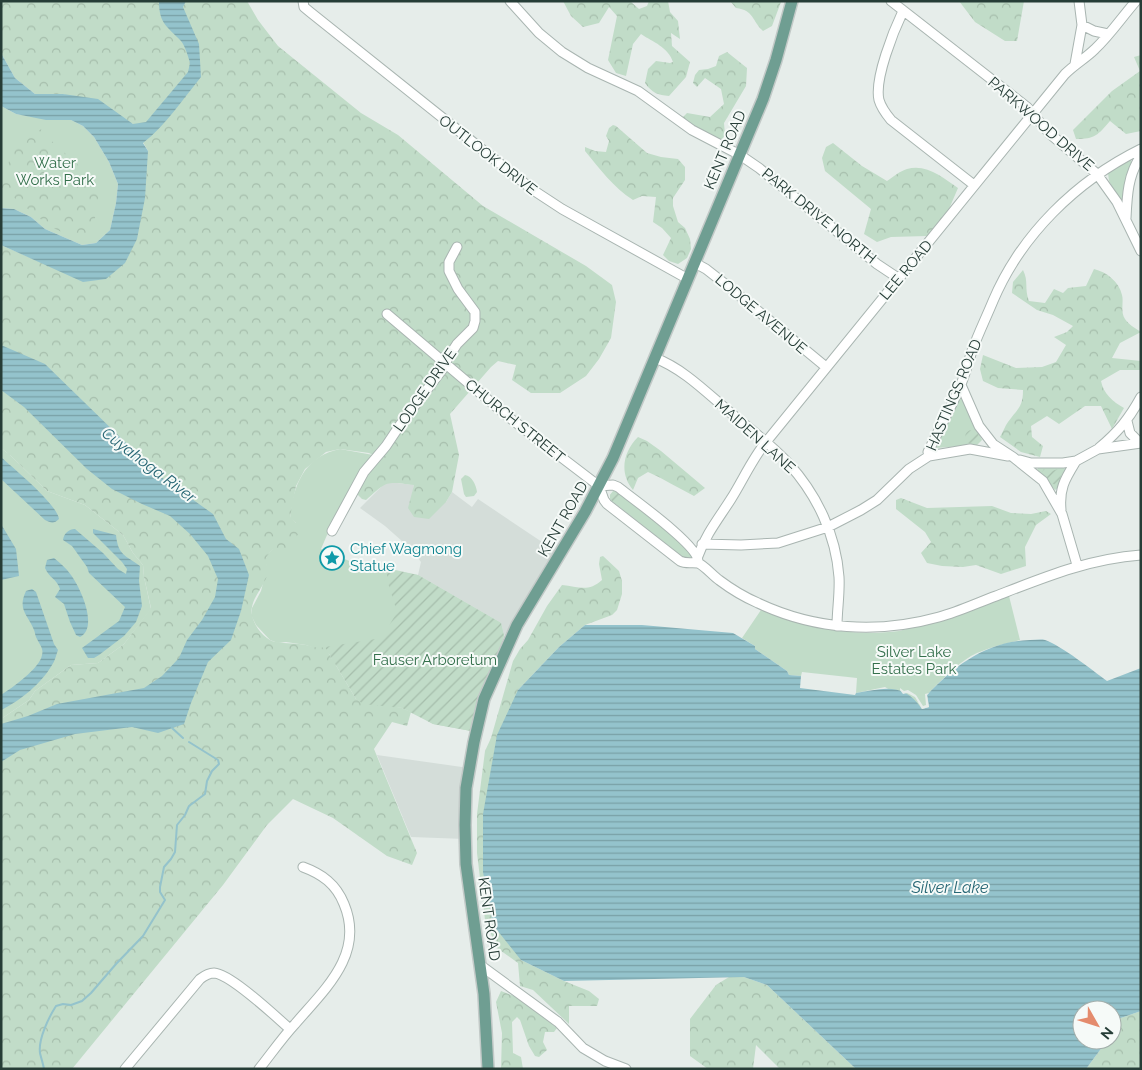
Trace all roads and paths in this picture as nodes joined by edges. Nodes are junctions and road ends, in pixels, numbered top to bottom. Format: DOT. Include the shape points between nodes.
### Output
graph roads {
  1 [pos="510,1"];
  2 [pos="792,1"];
  3 [pos="891,1"];
  4 [pos="1079,1"];
  5 [pos="1136,1"];
  6 [pos="303,4"];
  7 [pos="903,11"];
  8 [pos="1082,26"];
  9 [pos="1108,34"];
  10 [pos="1075,64"];
  11 [pos="1033,115"];
  12 [pos="1141,149"];
  13 [pos="740,155"];
  14 [pos="1141,156"];
  15 [pos="1098,174"];
  16 [pos="974,185"];
  17 [pos="1126,218"];
  18 [pos="457,246"];
  19 [pos="1141,251"];
  20 [pos="695,263"];
  21 [pos="688,278"];
  22 [pos="898,278"];
  23 [pos="386,314"];
  24 [pos="655,358"];
  25 [pos="446,363"];
  26 [pos="826,367"];
  27 [pos="961,384"];
  28 [pos="1141,397"];
  29 [pos="1127,421"];
  30 [pos="766,442"];
  31 [pos="1140,443"];
  32 [pos="1098,449"];
  33 [pos="929,456"];
  34 [pos="1013,457"];
  35 [pos="1076,461"];
  36 [pos="599,486"];
  37 [pos="1062,514"];
  38 [pos="828,527"];
  39 [pos="332,531"];
  40 [pos="702,544"];
  41 [pos="1141,555"];
  42 [pos="698,560"];
  43 [pos="1077,566"];
  44 [pos="837,626"];
  45 [pos="302,868"];
  46 [pos="480,965"];
  47 [pos="290,1029"];
  48 [pos="125,1069"];
  49 [pos="259,1069"];
  50 [pos="488,1069"];
  51 [pos="626,1069"];
  1 -- 13 [label="street, PARK DRIVE NORTH" via="539,33 562,52 638,91 692,130"];
  2 -- 13 [label="main road, KENT ROAD" via="769,82"];
  3 -- 7 [label="street, PARKWOOD DRIVE"];
  4 -- 8 [label="street"];
  5 -- 9 [label="street, LEE ROAD"];
  6 -- 21 [label="street, OUTLOOK DRIVE" via="533,190 577,218"];
  7 -- 11 [label="street, PARKWOOD DRIVE"];
  7 -- 16 [label="street" via="879,82 879,100 891,120"];
  8 -- 9 [label="street"];
  8 -- 10 [label="street"];
  9 -- 10 [label="street, LEE ROAD" via="1088,56"];
  10 -- 11 [label="street, LEE ROAD"];
  11 -- 15 [label="street, PARKWOOD DRIVE" via="1049,133"];
  11 -- 16 [label="street, LEE ROAD"];
  12 -- 15 [label="street, HASTINGS ROAD"];
  13 -- 20 [label="main road, KENT ROAD"];
  13 -- 22 [label="street, PARK DRIVE NORTH"];
  14 -- 17 [label="street" via="1132,172 1127,192"];
  15 -- 17 [label="street, PARKWOOD DRIVE"];
  15 -- 27 [label="street, HASTINGS ROAD" via="1053,212 1016,259 985,318"];
  16 -- 22 [label="street, LEE ROAD"];
  17 -- 19 [label="street, PARKWOOD DRIVE"];
  18 -- 25 [label="street, LODGE DRIVE" via="449,262 449,271 476,316 472,328"];
  20 -- 21 [label="main road, KENT ROAD"];
  20 -- 26 [label="street, LODGE AVENUE"];
  21 -- 24 [label="main road, KENT ROAD"];
  22 -- 26 [label="street, LEE ROAD"];
  23 -- 25 [label="street, CHURCH STREET"];
  24 -- 30 [label="street, MAIDEN LANE" via="681,372"];
  24 -- 36 [label="main road, KENT ROAD"];
  25 -- 36 [label="street, CHURCH STREET" via="506,415"];
  25 -- 39 [label="street, LODGE DRIVE" via="364,472"];
  26 -- 30 [label="street, LEE ROAD"];
  27 -- 33 [label="street, HASTINGS ROAD" via="928,452"];
  27 -- 34 [label="street" via="979,426 993,444"];
  28 -- 29 [label="street"];
  29 -- 31 [label="street" via="1130,433"];
  29 -- 32 [label="street"];
  30 -- 38 [label="street, MAIDEN LANE" via="799,476"];
  30 -- 40 [label="street, LEE ROAD"];
  31 -- 32 [label="street"];
  32 -- 35 [label="street"];
  33 -- 34 [label="street" via="970,449"];
  33 -- 38 [label="street, HASTINGS ROAD" via="909,469 877,500"];
  34 -- 35 [label="street" via="1032,463"];
  34 -- 37 [label="street" via="1043,481"];
  35 -- 37 [label="street" via="1064,481 1060,496"];
  36 -- 42 [label="street" via="618,487 683,539"];
  36 -- 42 [label="street" via="607,504 680,561 688,564"];
  36 -- 46 [label="main road, KENT ROAD" via="517,625 480,717 466,788 465,826 466,864"];
  37 -- 43 [label="street"];
  38 -- 40 [label="street, HASTINGS ROAD" via="778,543"];
  38 -- 44 [label="street, MAIDEN LANE" via="839,578"];
  40 -- 42 [label="street, LEE ROAD"];
  41 -- 43 [label="street"];
  42 -- 44 [label="street" via="730,588 756,602 793,617"];
  43 -- 44 [label="street" via="940,617 891,627"];
  45 -- 47 [label="street" via="316,872 339,892 350,926 350,941 334,977"];
  46 -- 50 [label="main road, KENT ROAD"];
  46 -- 51 [label="street" via="558,1022 583,1048"];
  47 -- 48 [label="street" via="232,981 216,973 207,974"];
  47 -- 49 [label="street"];
}
